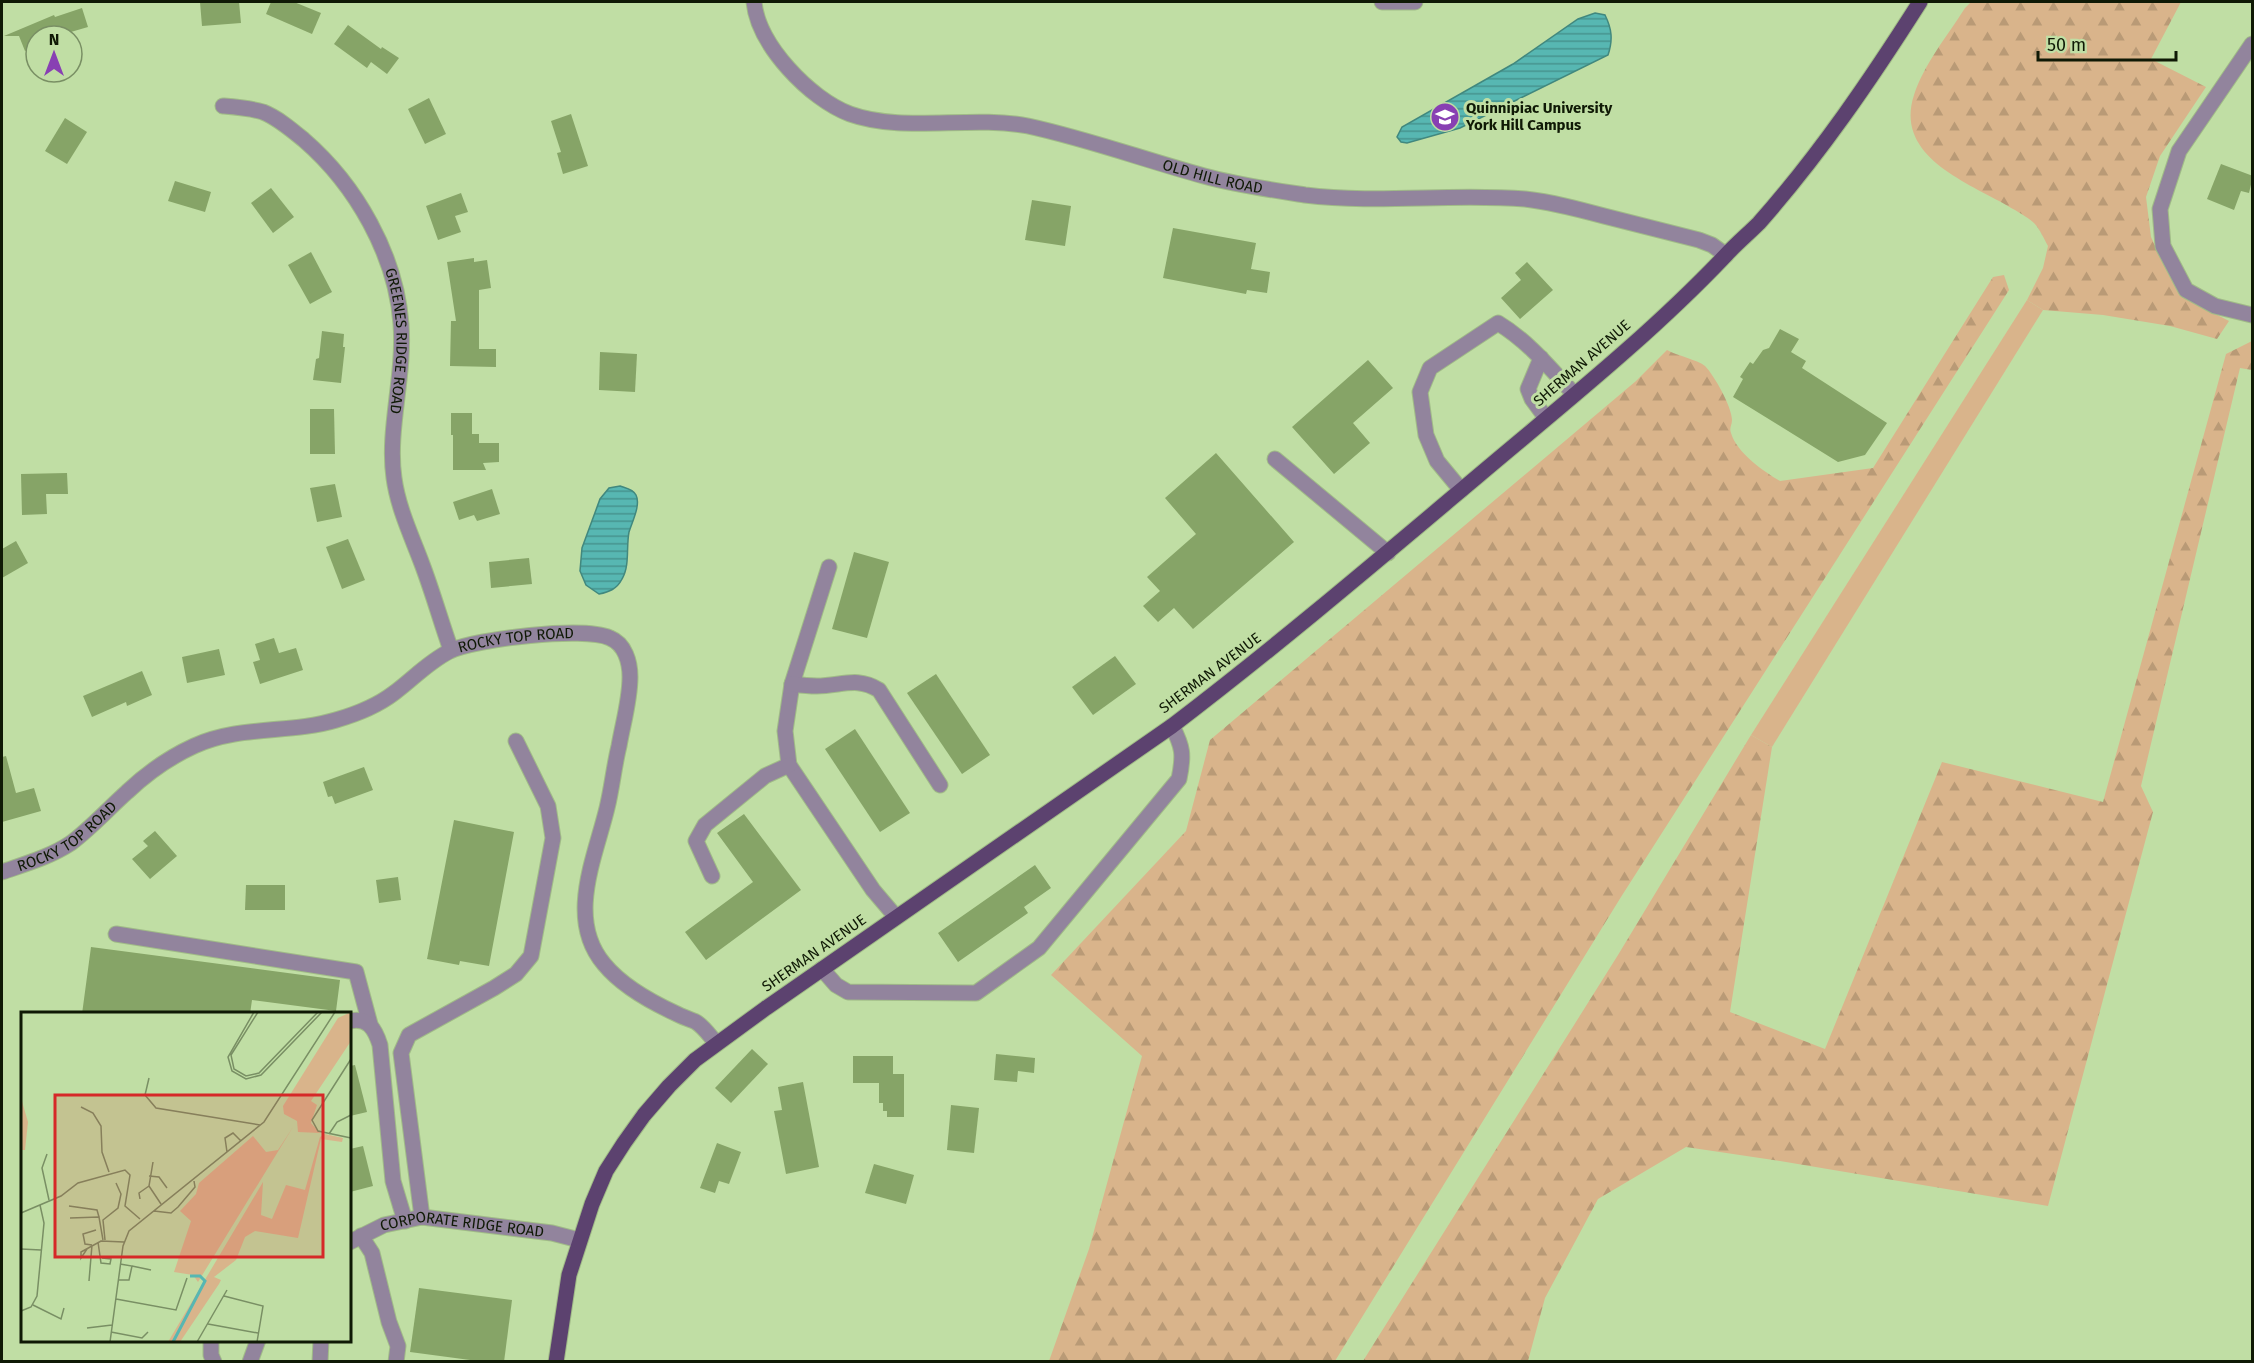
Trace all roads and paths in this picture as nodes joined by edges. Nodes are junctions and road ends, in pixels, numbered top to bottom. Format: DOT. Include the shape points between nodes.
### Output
graph roads {
  1 [pos="754,2"];
  2 [pos="1382,2"];
  3 [pos="1415,2"];
  4 [pos="1920,2"];
  5 [pos="2253,44"];
  6 [pos="222,106"];
  7 [pos="1726,255"];
  8 [pos="2253,315"];
  9 [pos="1540,358"];
  10 [pos="1574,394"];
  11 [pos="1546,418"];
  12 [pos="1275,459"];
  13 [pos="1461,490"];
  14 [pos="1388,553"];
  15 [pos="828,567"];
  16 [pos="452,650"];
  17 [pos="792,684"];
  18 [pos="1172,726"];
  19 [pos="516,741"];
  20 [pos="789,765"];
  21 [pos="940,785"];
  22 [pos="2,872"];
  23 [pos="712,876"];
  24 [pos="896,917"];
  25 [pos="116,934"];
  26 [pos="822,969"];
  27 [pos="351,1021"];
  28 [pos="370,1024"];
  29 [pos="716,1043"];
  30 [pos="422,1217"];
  31 [pos="405,1221"];
  32 [pos="355,1239"];
  33 [pos="579,1240"];
  34 [pos="211,1342"];
  35 [pos="258,1342"];
  36 [pos="321,1342"];
  37 [pos="214,1362"];
  38 [pos="250,1362"];
  39 [pos="320,1362"];
  40 [pos="396,1362"];
  41 [pos="556,1362"];
  1 -- 7 [label="street, OLD HILL ROAD" via="771,46 810,90 850,114 898,122 987,121 1029,126 1206,177 1307,195 1524,199 1698,240"];
  2 -- 3 [label="street"];
  4 -- 7 [label="main road, SHERMAN AVENUE" via="1830,137"];
  5 -- 8 [label="street" via="2179,151 2160,209 2163,246 2186,290 2215,306"];
  6 -- 16 [label="street, GREENES RIDGE ROAD" via="264,113 322,156 361,210 389,264 399,304 403,358 392,452 394,479"];
  7 -- 10 [label="main road, SHERMAN AVENUE"];
  9 -- 10 [label="street"];
  9 -- 11 [label="street" via="1528,389"];
  9 -- 13 [label="street" via="1498,323 1430,368 1420,392 1426,435 1437,461"];
  10 -- 11 [label="main road, SHERMAN AVENUE"];
  11 -- 13 [label="main road, SHERMAN AVENUE"];
  12 -- 14 [label="street"];
  13 -- 14 [label="main road, SHERMAN AVENUE"];
  14 -- 18 [label="main road, SHERMAN AVENUE" via="1288,637"];
  15 -- 17 [label="street"];
  16 -- 22 [label="street, ROCKY TOP ROAD" via="361,712 333,721 240,733 194,746 145,777 72,842 54,853"];
  16 -- 29 [label="street, ROCKY TOP ROAD" via="572,633 593,633 621,645 630,675 628,698 586,896 587,933 611,973 677,1015 696,1022"];
  17 -- 20 [label="street" via="785,730"];
  17 -- 21 [label="street" via="818,686 860,681 879,690"];
  18 -- 24 [label="main road, SHERMAN AVENUE"];
  18 -- 26 [label="street" via="1183,758 1179,779 1039,948 976,993 848,992"];
  19 -- 30 [label="street" via="548,806 553,838 531,956 516,974 409,1035 401,1053"];
  20 -- 23 [label="street" via="765,776 705,825 696,842"];
  20 -- 24 [label="street" via="873,890"];
  24 -- 26 [label="main road, SHERMAN AVENUE"];
  25 -- 28 [label="street" via="356,972"];
  26 -- 29 [label="main road, SHERMAN AVENUE"];
  27 -- 28 [label="street"];
  28 -- 31 [label="street" via="380,1046 393,1181"];
  29 -- 33 [label="main road, SHERMAN AVENUE" via="669,1086 624,1143 606,1172"];
  30 -- 31 [label="street, CORPORATE RIDGE ROAD"];
  30 -- 33 [label="street, CORPORATE RIDGE ROAD" via="552,1233"];
  31 -- 32 [label="street, CORPORATE RIDGE ROAD"];
  32 -- 40 [label="street" via="372,1253 398,1346"];
  33 -- 41 [label="main road, SHERMAN AVENUE" via="569,1275"];
  34 -- 37 [label="street"];
  35 -- 38 [label="street"];
  36 -- 39 [label="street"];
}
